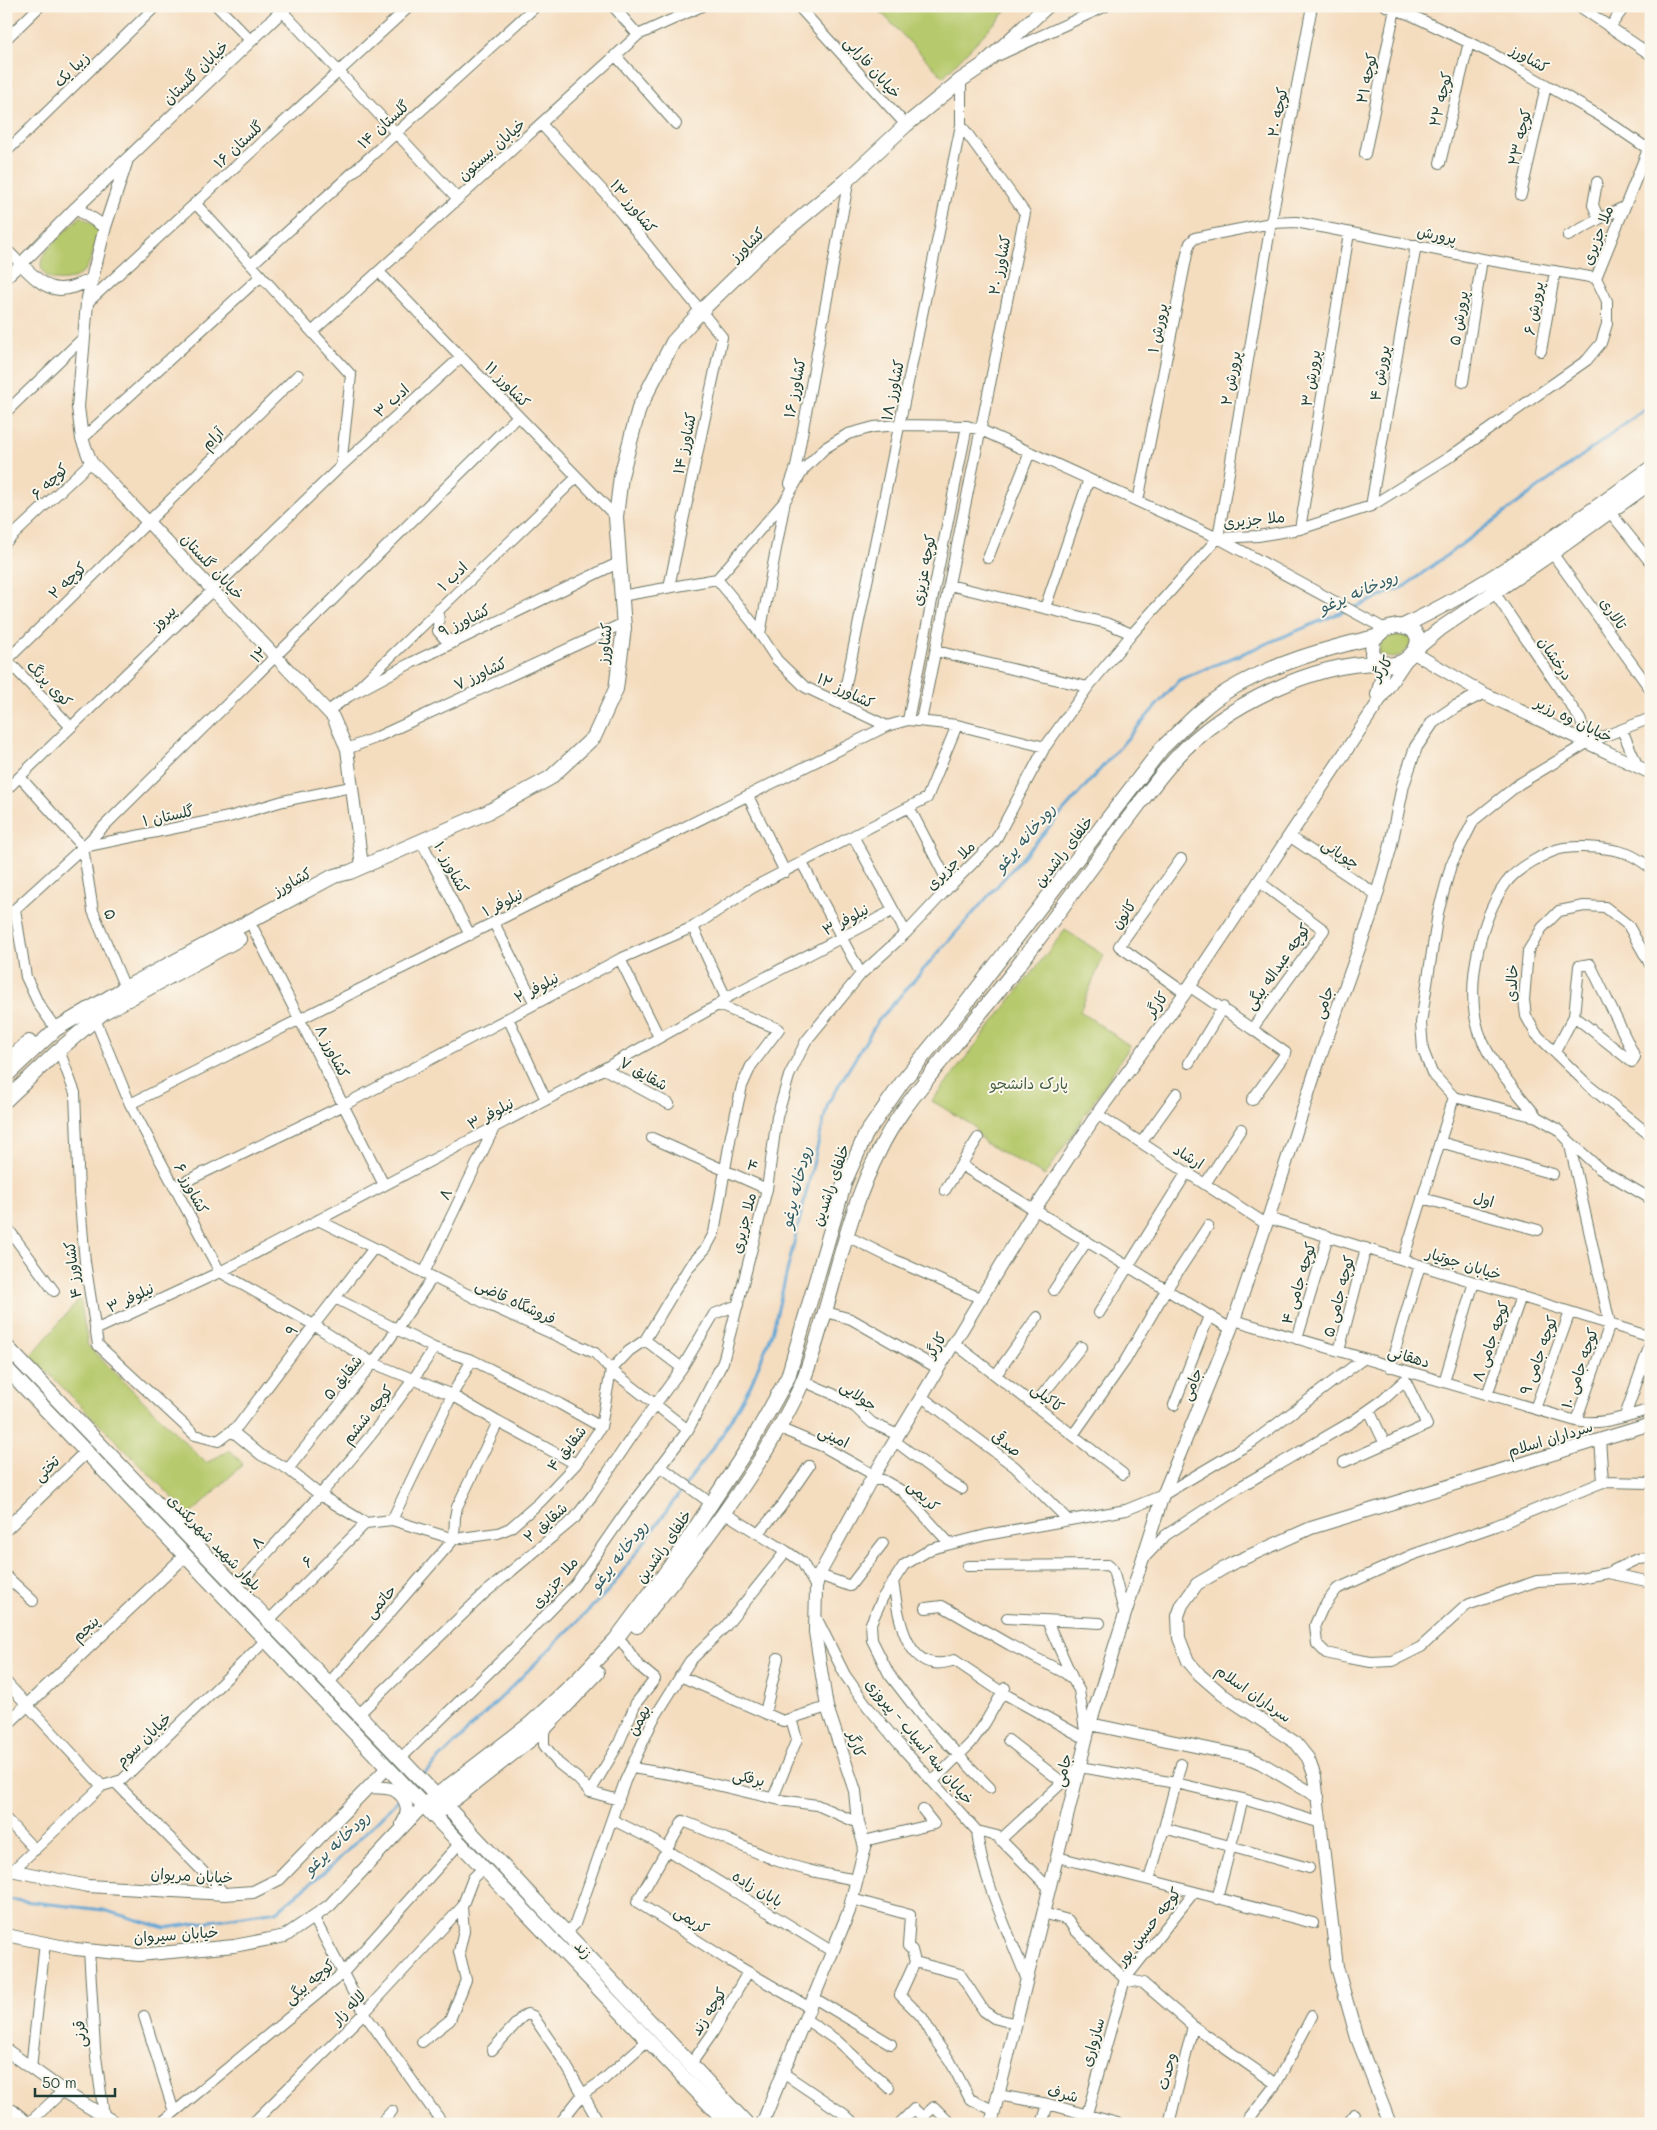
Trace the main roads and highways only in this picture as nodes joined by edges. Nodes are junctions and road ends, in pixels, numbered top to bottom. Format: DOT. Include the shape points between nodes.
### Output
graph roads {
  1 [pos="1033,6"];
  2 [pos="1047,6"];
  3 [pos="964,77"];
  4 [pos="1651,468"];
  5 [pos="1651,482"];
  6 [pos="1402,626"];
  7 [pos="1380,633"];
  8 [pos="1413,653"];
  9 [pos="1385,664"];
  10 [pos="356,869"];
  11 [pos="107,1005"];
  12 [pos="56,1029"];
  13 [pos="6,1062"];
  14 [pos="6,1076"];
  15 [pos="6,1086"];
  16 [pos="6,1100"];
  17 [pos="6,1346"];
  18 [pos="6,1368"];
  19 [pos="712,1504"];
  20 [pos="725,1513"];
  21 [pos="432,1791"];
  22 [pos="421,1806"];
  23 [pos="446,1806"];
  24 [pos="728,2124"];
  25 [pos="747,2124"];
  1 -- 3 [label="main road"];
  2 -- 3 [label="main road" via="989,59"];
  3 -- 10 [label="main road, کشاورز" via="773,241 673,342 639,408 621,476 616,517 624,623 616,689 594,737 550,778 488,812"];
  4 -- 6 [label="main road" via="1527,557 1464,595"];
  5 -- 8 [label="main road" via="1440,629"];
  6 -- 7 [label="main road"];
  6 -- 8 [label="main road" via="1417,635"];
  7 -- 9 [label="main road" via="1372,645 1372,654"];
  7 -- 19 [label="main road, خلفای راشدین" via="1274,667 1228,691 1192,719 1162,748 903,1081 866,1134 845,1182 788,1378 752,1443"];
  8 -- 9 [label="main road" via="1397,663"];
  9 -- 20 [label="main road" via="1356,664 1325,670 1261,695 1213,726 1177,756 1014,970 906,1105 880,1148 860,1193 803,1381 779,1428"];
  10 -- 11 [label="main road" via="339,884"];
  10 -- 11 [label="main road, کشاورز" via="334,876 125,988"];
  11 -- 12 [label="main road, کشاورز"];
  11 -- 16 [label="main road"];
  12 -- 13 [label="main road"];
  12 -- 14 [label="main road"];
  12 -- 15 [label="main road"];
  17 -- 21 [label="main road, بلوار شهید شهریکندی"];
  18 -- 22 [label="main road, بلوار شهید شهریکندی"];
  19 -- 20 [label="main road"];
  19 -- 21 [label="main road, خلفای راشدین" via="670,1568 622,1631 584,1673 530,1724"];
  20 -- 23 [label="main road" via="623,1643 544,1729"];
  21 -- 22 [label="main road, خلفای راشدین"];
  21 -- 23 [label="main road, زند"];
  22 -- 23 [label="main road"];
  22 -- 24 [label="main road, زند" via="484,1867"];
  23 -- 25 [label="main road, زند"];
}
